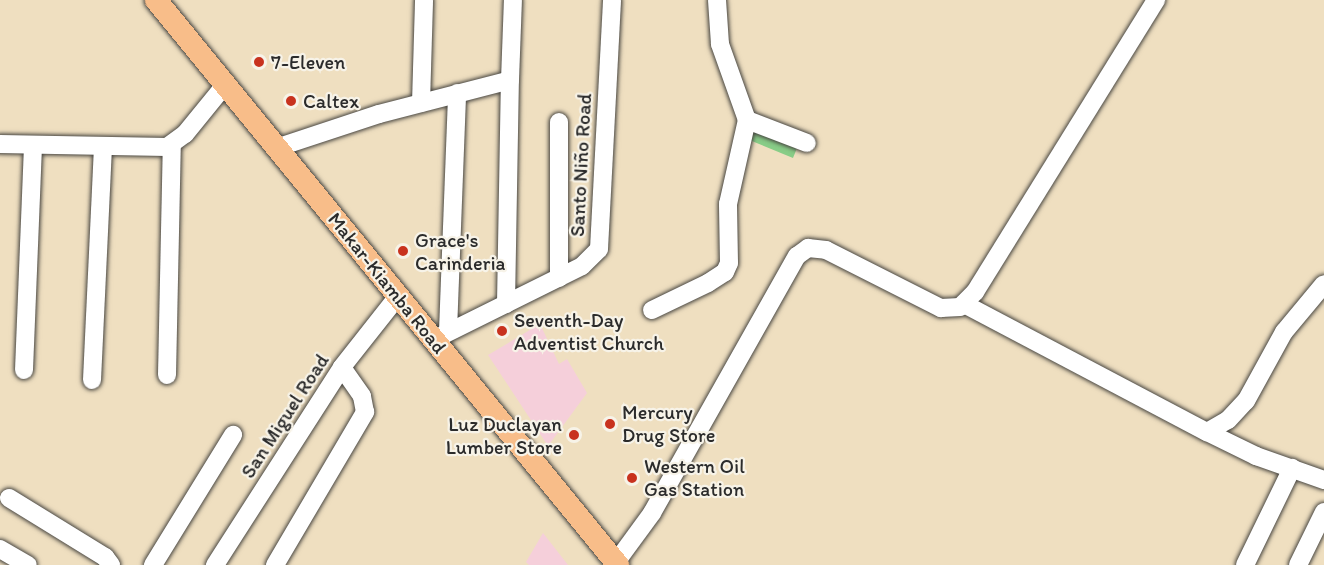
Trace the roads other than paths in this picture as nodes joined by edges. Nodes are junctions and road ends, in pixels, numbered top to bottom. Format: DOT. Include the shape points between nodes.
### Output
graph roads {
  1 [pos="156,0"];
  2 [pos="424,0"];
  3 [pos="513,0"];
  4 [pos="612,0"];
  5 [pos="717,0"];
  6 [pos="1156,0"];
  7 [pos="510,80"];
  8 [pos="225,85"];
  9 [pos="457,93"];
  10 [pos="421,103"];
  11 [pos="747,120"];
  12 [pos="559,122"];
  13 [pos="807,143"];
  14 [pos="0,144"];
  15 [pos="33,145"];
  16 [pos="172,145"];
  17 [pos="103,148"];
  18 [pos="276,148"];
  19 [pos="559,278"];
  20 [pos="1324,284"];
  21 [pos="398,296"];
  22 [pos="506,304"];
  23 [pos="964,304"];
  24 [pos="652,310"];
  25 [pos="440,336"];
  26 [pos="342,367"];
  27 [pos="24,370"];
  28 [pos="167,375"];
  29 [pos="92,380"];
  30 [pos="1207,432"];
  31 [pos="233,435"];
  32 [pos="1292,468"];
  33 [pos="1324,480"];
  34 [pos="9,498"];
  35 [pos="1324,512"];
  36 [pos="0,549"];
  37 [pos="616,564"];
  38 [pos="28,565"];
  39 [pos="111,565"];
  40 [pos="153,565"];
  41 [pos="215,565"];
  42 [pos="275,565"];
  43 [pos="1245,565"];
  44 [pos="1298,565"];
  1 -- 8 [label="main road, Makar-Kiamba Road"];
  2 -- 10 [label="street"];
  3 -- 7 [label="street"];
  4 -- 19 [label="street, Santo Niño Road" via="601,240 594,258"];
  5 -- 11 [label="street" via="720,44"];
  6 -- 23 [label="street"];
  7 -- 9 [label="street"];
  7 -- 22 [label="street"];
  8 -- 16 [label="street"];
  8 -- 18 [label="main road, Makar-Kiamba Road"];
  9 -- 10 [label="street"];
  9 -- 25 [label="street"];
  10 -- 18 [label="street"];
  11 -- 13 [label="street"];
  11 -- 24 [label="street" via="728,204 727,268 708,283"];
  12 -- 19 [label="street"];
  14 -- 15 [label="street"];
  15 -- 17 [label="street"];
  15 -- 27 [label="street"];
  16 -- 17 [label="street"];
  16 -- 28 [label="street"];
  17 -- 29 [label="street"];
  18 -- 21 [label="main road, Makar-Kiamba Road"];
  19 -- 22 [label="street, Santo Niño Road"];
  20 -- 30 [label="street" via="1284,332 1246,401 1228,420"];
  21 -- 25 [label="main road, Makar-Kiamba Road"];
  21 -- 26 [label="street, San Miguel Road"];
  22 -- 25 [label="street, Santo Niño Road"];
  23 -- 30 [label="street"];
  23 -- 37 [label="street" via="955,309 941,308 826,250 808,248 791,265 652,513"];
  25 -- 37 [label="main road, Makar-Kiamba Road"];
  26 -- 41 [label="street, San Miguel Road"];
  26 -- 42 [label="street" via="362,396 365,412"];
  30 -- 32 [label="street"];
  31 -- 40 [label="street"];
  32 -- 33 [label="street"];
  32 -- 43 [label="street"];
  34 -- 39 [label="street" via="105,557"];
  35 -- 44 [label="street"];
  36 -- 38 [label="street"];
}
